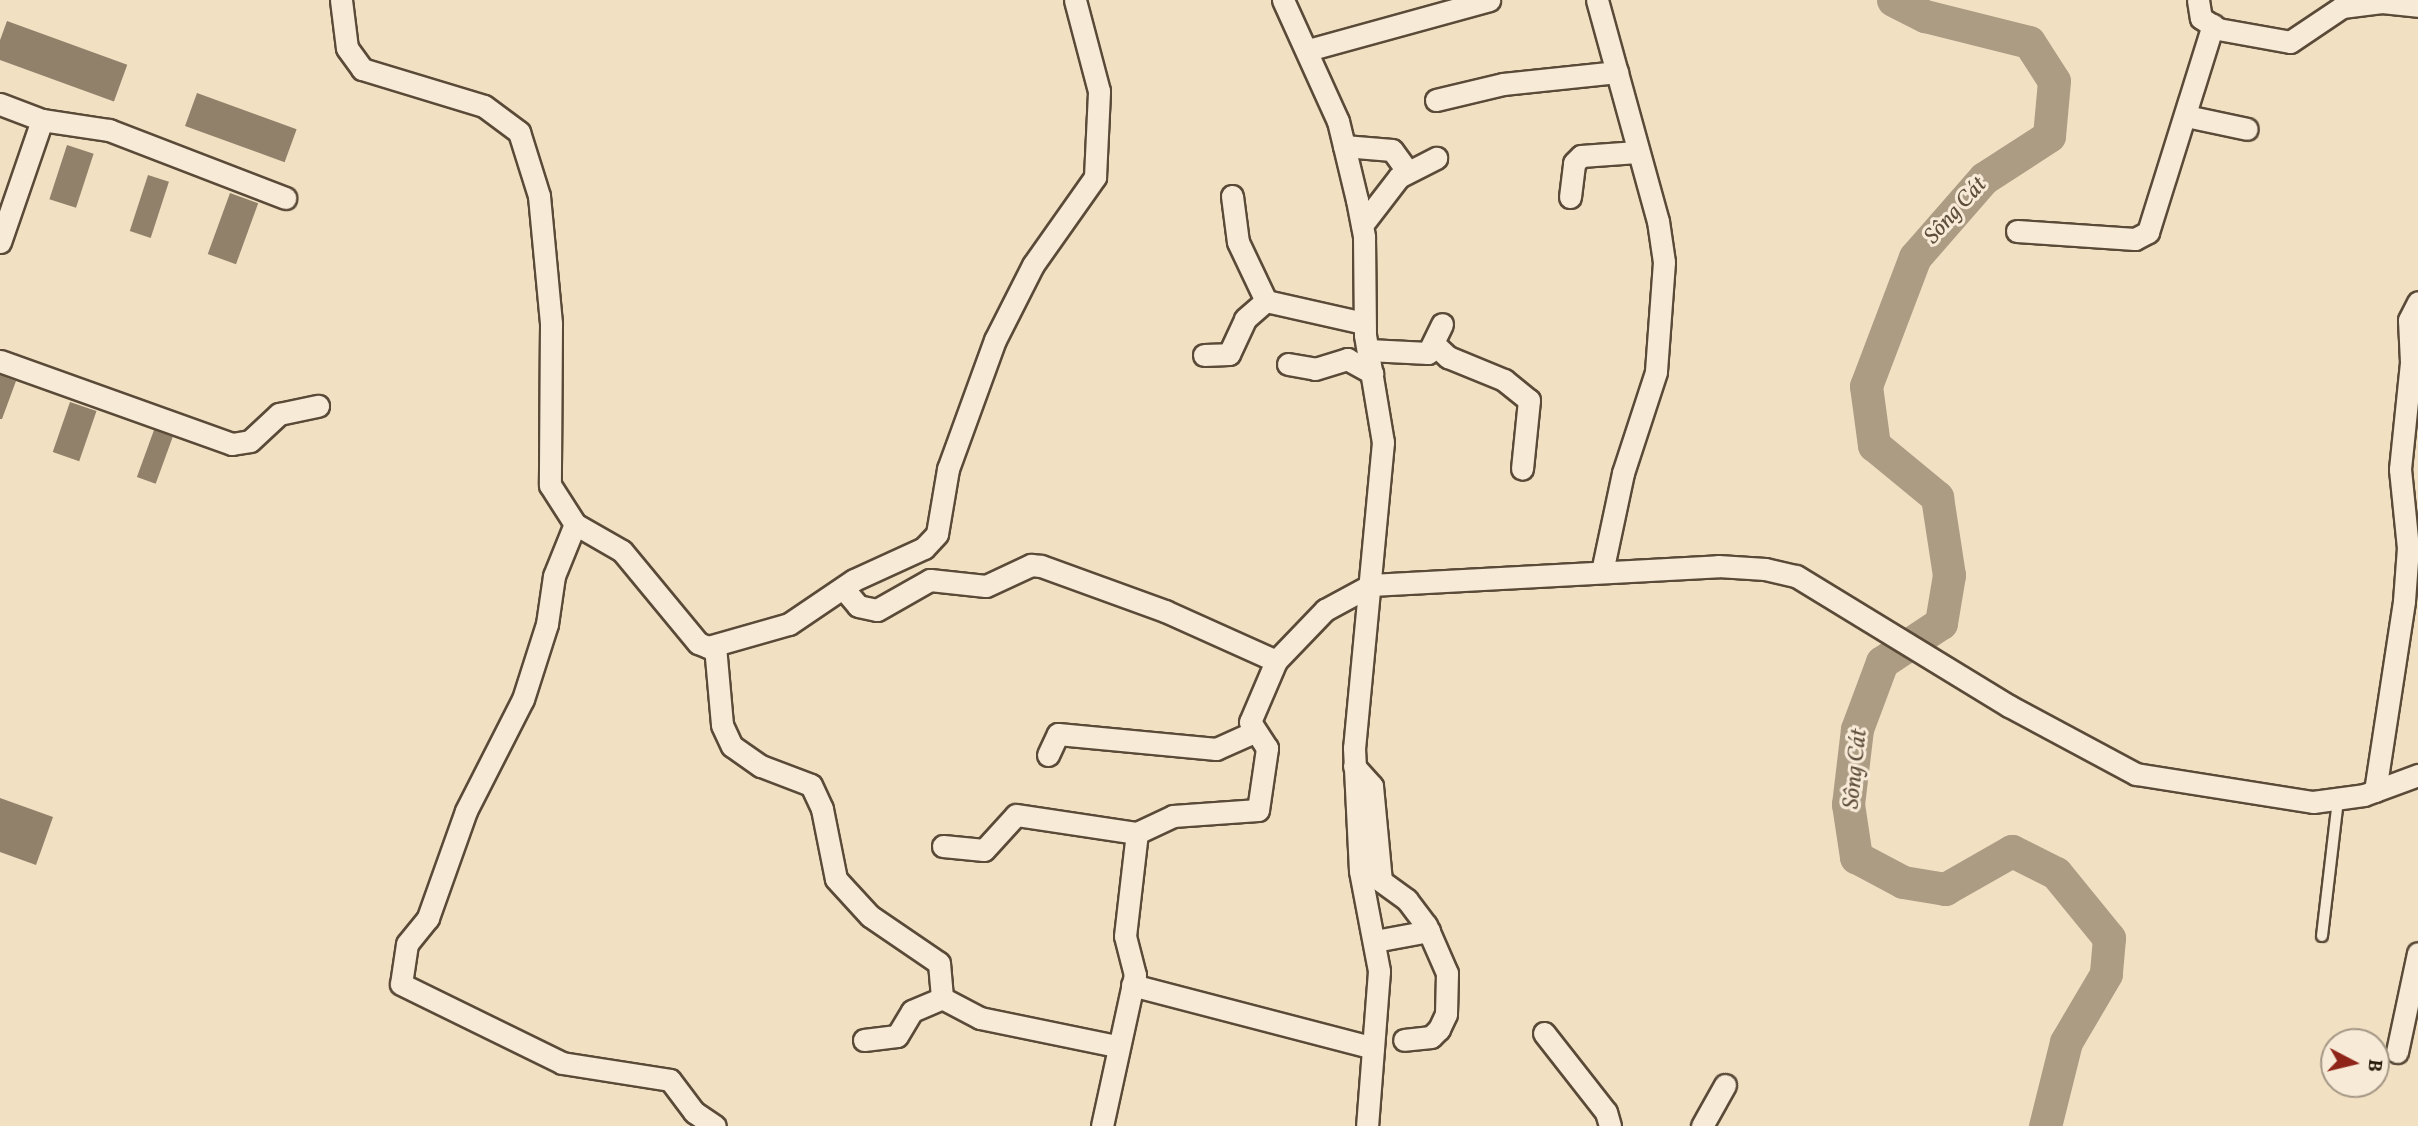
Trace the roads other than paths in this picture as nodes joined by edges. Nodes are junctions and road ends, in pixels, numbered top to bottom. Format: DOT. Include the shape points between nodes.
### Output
graph roads {
  1 [pos="341,0"];
  2 [pos="1075,0"];
  3 [pos="1283,0"];
  4 [pos="1489,0"];
  5 [pos="1597,0"];
  6 [pos="2198,0"];
  7 [pos="2418,6"];
  8 [pos="2213,25"];
  9 [pos="1308,50"];
  10 [pos="1617,72"];
  11 [pos="1436,100"];
  12 [pos="0,104"];
  13 [pos="2186,116"];
  14 [pos="42,120"];
  15 [pos="2248,129"];
  16 [pos="1345,146"];
  17 [pos="1637,152"];
  18 [pos="1436,158"];
  19 [pos="1407,171"];
  20 [pos="1232,196"];
  21 [pos="1570,197"];
  22 [pos="285,198"];
  23 [pos="1362,225"];
  24 [pos="2017,231"];
  25 [pos="0,242"];
  26 [pos="1266,301"];
  27 [pos="2418,302"];
  28 [pos="1364,323"];
  29 [pos="1442,324"];
  30 [pos="1435,345"];
  31 [pos="1368,350"];
  32 [pos="1204,355"];
  33 [pos="0,361"];
  34 [pos="1288,363"];
  35 [pos="1371,373"];
  36 [pos="318,406"];
  37 [pos="1522,469"];
  38 [pos="575,524"];
  39 [pos="1602,572"];
  40 [pos="1371,585"];
  41 [pos="843,588"];
  42 [pos="715,646"];
  43 [pos="1276,662"];
  44 [pos="1254,732"];
  45 [pos="1048,755"];
  46 [pos="1354,766"];
  47 [pos="2418,775"];
  48 [pos="2375,791"];
  49 [pos="2338,800"];
  50 [pos="1136,833"];
  51 [pos="943,846"];
  52 [pos="1429,931"];
  53 [pos="2322,936"];
  54 [pos="1375,941"];
  55 [pos="2418,953"];
  56 [pos="1132,985"];
  57 [pos="942,999"];
  58 [pos="1544,1033"];
  59 [pos="864,1040"];
  60 [pos="1404,1040"];
  61 [pos="1116,1046"];
  62 [pos="1373,1048"];
  63 [pos="2396,1052"];
  64 [pos="1725,1085"];
  65 [pos="715,1126"];
  66 [pos="1102,1126"];
  67 [pos="1367,1126"];
  68 [pos="1610,1126"];
  69 [pos="1702,1126"];
  1 -- 38 [label="street" via="347,48 362,69 484,106 519,132 539,196 551,324 548,478"];
  2 -- 41 [label="street" via="1099,91 1094,184 1033,265 995,340 948,469 937,534 924,548"];
  3 -- 9 [label="street"];
  4 -- 9 [label="street"];
  5 -- 10 [label="street"];
  6 -- 8 [label="street" via="2202,18"];
  7 -- 8 [label="street" via="2382,2 2342,7 2290,42"];
  8 -- 13 [label="street"];
  9 -- 16 [label="street"];
  10 -- 11 [label="street" via="1503,84"];
  10 -- 17 [label="street"];
  12 -- 14 [label="street"];
  13 -- 15 [label="street"];
  13 -- 24 [label="street" via="2152,227 2142,237"];
  14 -- 22 [label="street" via="109,130"];
  14 -- 25 [label="street"];
  16 -- 19 [label="street" via="1392,150"];
  16 -- 23 [label="street"];
  17 -- 21 [label="street" via="1581,156 1574,163"];
  17 -- 39 [label="street" via="1663,250 1656,372 1623,473"];
  18 -- 19 [label="street"];
  19 -- 23 [label="street"];
  20 -- 26 [label="street" via="1238,242"];
  23 -- 28 [label="street"];
  26 -- 28 [label="street"];
  26 -- 32 [label="street" via="1244,319 1229,354"];
  27 -- 48 [label="street" via="2409,320 2411,362 2400,469 2408,548 2404,601"];
  28 -- 31 [label="street"];
  29 -- 30 [label="street"];
  30 -- 31 [label="street" via="1419,355"];
  30 -- 37 [label="street" via="1448,357 1504,380 1529,400"];
  31 -- 35 [label="street"];
  33 -- 36 [label="street" via="232,444 250,441 279,414"];
  34 -- 35 [label="street" via="1315,369 1347,359"];
  35 -- 40 [label="street" via="1383,442"];
  38 -- 42 [label="street" via="622,551 698,643"];
  38 -- 65 [label="street" via="554,576 547,624 523,699 466,811 428,918 407,944 401,984 562,1063 670,1080 694,1112"];
  39 -- 40 [label="street"];
  39 -- 49 [label="street" via="1765,569 1796,576 2009,706 2136,774 2290,800"];
  40 -- 43 [label="street" via="1325,610"];
  40 -- 46 [label="street"];
  41 -- 42 [label="street" via="789,624"];
  41 -- 43 [label="street" via="858,606 877,610 930,580 986,586 1031,565 1041,566 1165,611"];
  42 -- 57 [label="street" via="722,725 732,746 761,766 811,785 822,809 836,879 870,916 939,963"];
  43 -- 44 [label="street" via="1252,715"];
  44 -- 45 [label="street" via="1216,749 1058,734"];
  44 -- 50 [label="street" via="1267,748 1258,810 1173,816"];
  46 -- 52 [label="street" via="1372,786 1381,881 1412,905"];
  46 -- 54 [label="street" via="1360,871"];
  47 -- 48 [label="street"];
  48 -- 49 [label="street"];
  49 -- 53 [label="lane"];
  50 -- 51 [label="street" via="1016,815 984,850"];
  50 -- 56 [label="street" via="1125,936 1136,963"];
  52 -- 54 [label="street"];
  52 -- 60 [label="street" via="1447,973 1446,1014 1431,1037"];
  54 -- 62 [label="street" via="1379,971"];
  55 -- 63 [label="street"];
  56 -- 61 [label="street"];
  56 -- 62 [label="street"];
  57 -- 59 [label="street" via="912,1011 897,1036"];
  57 -- 61 [label="street" via="980,1018"];
  58 -- 68 [label="street" via="1606,1112"];
  61 -- 66 [label="street"];
  62 -- 67 [label="street"];
  64 -- 69 [label="street"];
}
